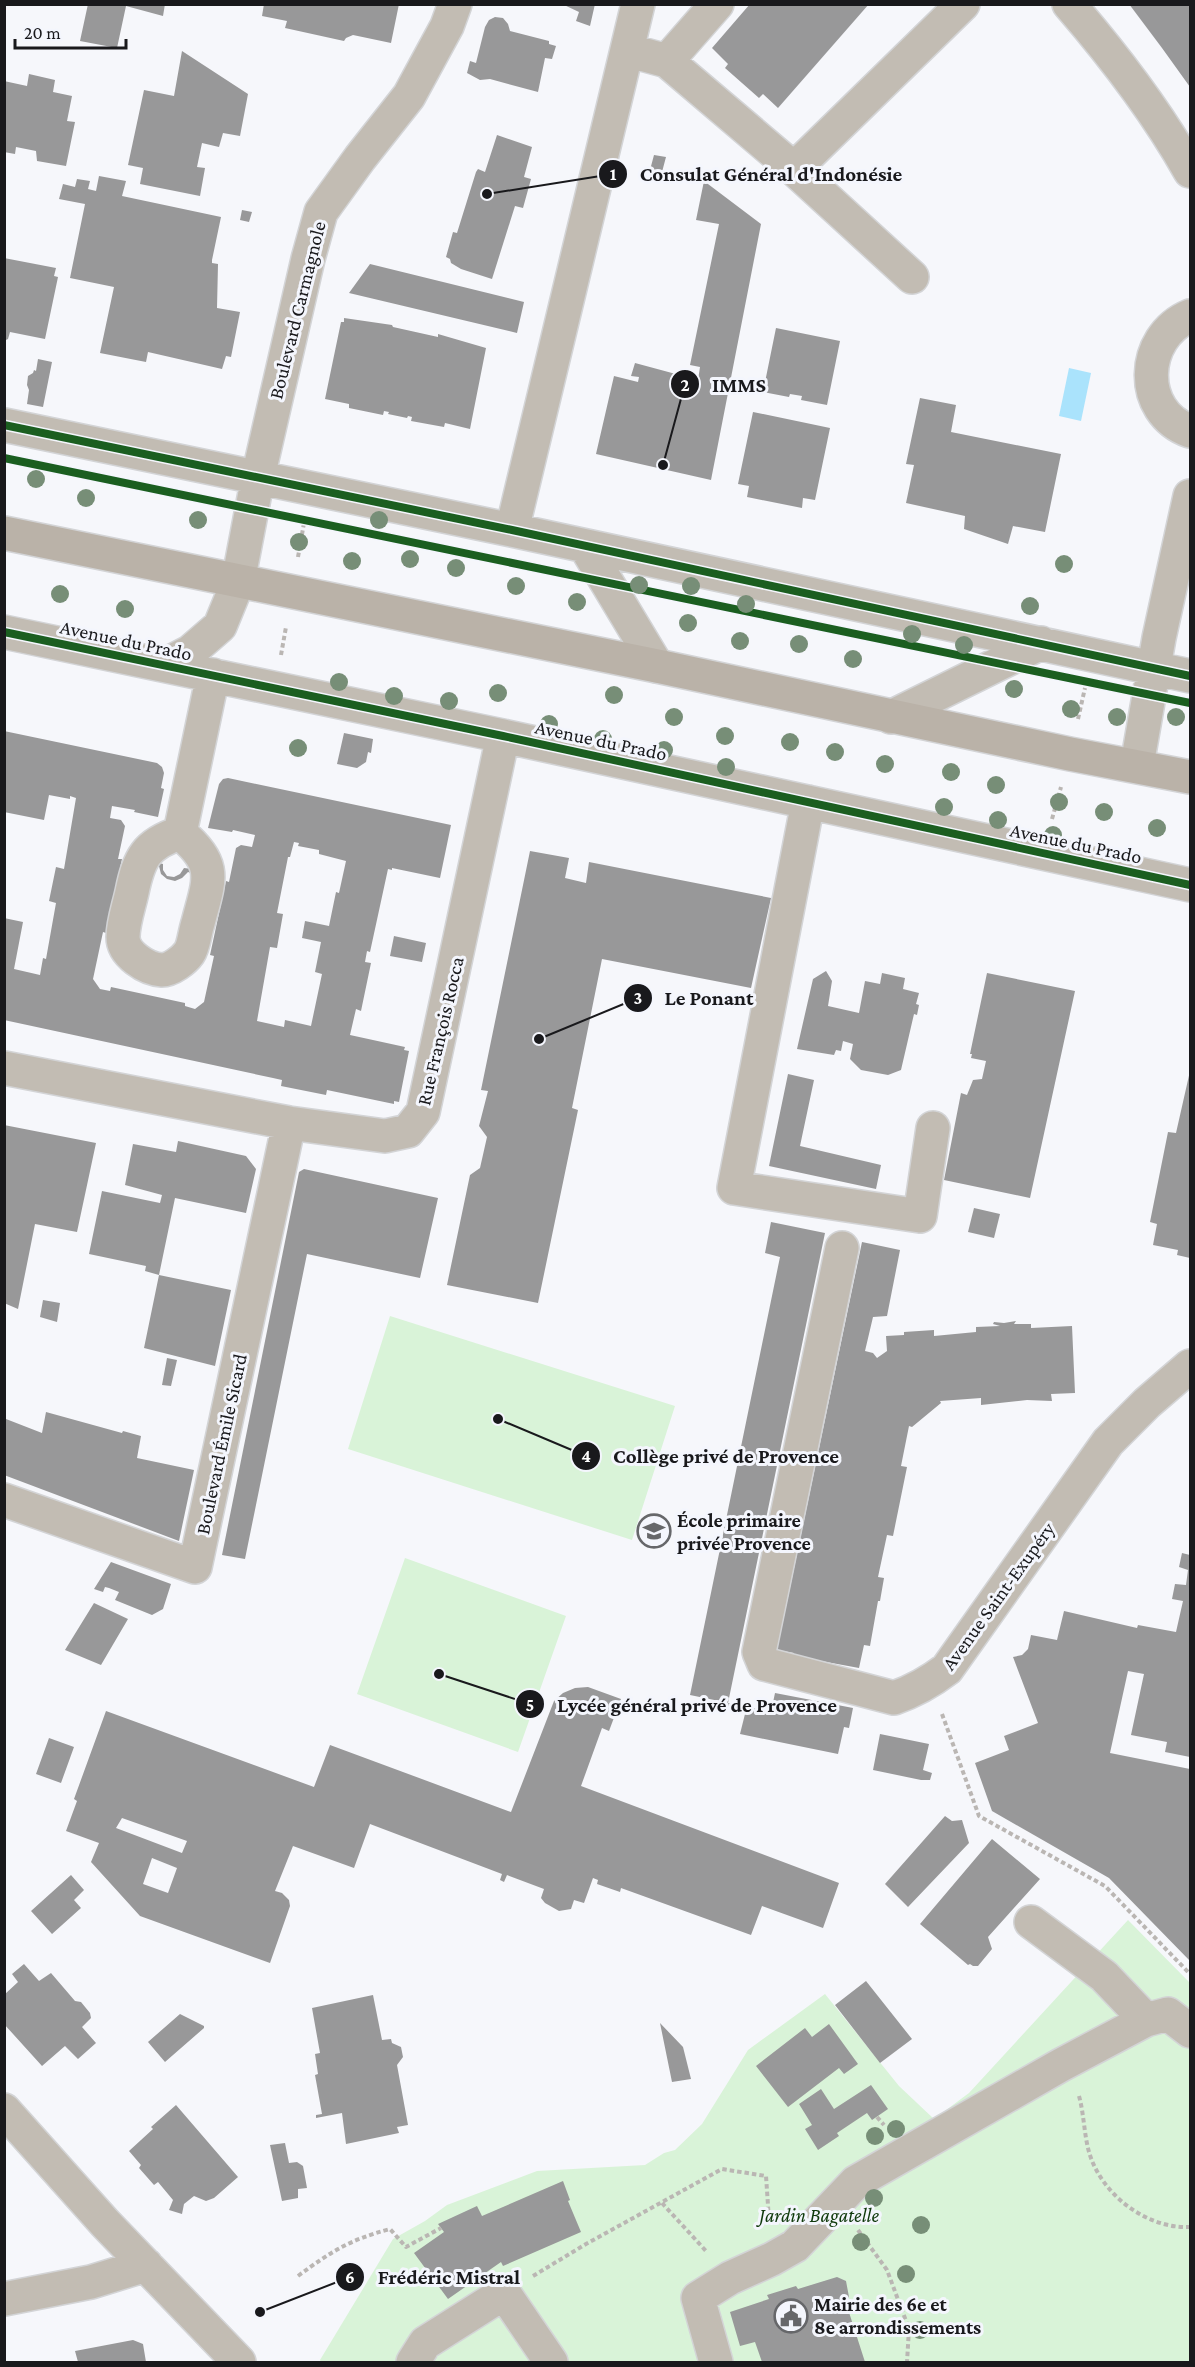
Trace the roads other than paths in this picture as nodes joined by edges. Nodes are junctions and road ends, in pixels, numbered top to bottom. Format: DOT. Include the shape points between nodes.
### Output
graph roads {
  1 [pos="456,4"];
  2 [pos="638,4"];
  3 [pos="717,4"];
  4 [pos="963,4"];
  5 [pos="1069,4"];
  6 [pos="627,50"];
  7 [pos="667,61"];
  8 [pos="794,169"];
  9 [pos="1191,171"];
  10 [pos="912,277"];
  11 [pos="1191,316"];
  12 [pos="4,425"];
  13 [pos="1191,431"];
  14 [pos="258,477"];
  15 [pos="1190,501"];
  16 [pos="512,530"];
  17 [pos="4,533"];
  18 [pos="1186,543"];
  19 [pos="585,546"];
  20 [pos="238,582"];
  21 [pos="4,632"];
  22 [pos="1041,643"];
  23 [pos="165,665"];
  24 [pos="657,666"];
  25 [pos="1153,668"];
  26 [pos="213,675"];
  27 [pos="1191,676"];
  28 [pos="891,717"];
  29 [pos="504,736"];
  30 [pos="1137,765"];
  31 [pos="1191,777"];
  32 [pos="808,802"];
  33 [pos="180,833"];
  34 [pos="1191,885"];
  35 [pos="4,1068"];
  36 [pos="289,1123"];
  37 [pos="933,1128"];
  38 [pos="842,1248"];
  39 [pos="1191,1366"];
  40 [pos="4,1500"];
  41 [pos="1031,1923"];
  42 [pos="1146,2020"];
  43 [pos="1191,2031"];
  44 [pos="4,2110"];
  45 [pos="146,2265"];
  46 [pos="4,2299"];
  47 [pos="239,2362"];
  48 [pos="413,2362"];
  49 [pos="551,2362"];
  50 [pos="716,2362"];
  1 -- 14 [label="street, Boulevard Carmagnole" via="409,96 321,212"];
  2 -- 6 [label="street"];
  3 -- 7 [label="street"];
  4 -- 8 [label="street"];
  5 -- 9 [label="street" via="1166,129"];
  6 -- 7 [label="street"];
  6 -- 16 [label="street"];
  7 -- 8 [label="street"];
  8 -- 10 [label="street"];
  11 -- 13 [label="street" via="1178,321 1161,339 1151,363 1152,387 1163,411 1181,428"];
  12 -- 14 [label="street"];
  14 -- 16 [label="street"];
  14 -- 20 [label="street, Boulevard Carmagnole"];
  15 -- 18 [label="street"];
  16 -- 19 [label="street"];
  17 -- 20 [label="main road"];
  18 -- 25 [label="street"];
  19 -- 22 [label="street"];
  19 -- 24 [label="street"];
  20 -- 23 [label="street, Avenue du Prado" via="220,626 190,652"];
  20 -- 24 [label="main road"];
  21 -- 23 [label="street, Avenue du Prado"];
  22 -- 25 [label="street"];
  22 -- 28 [label="street"];
  23 -- 26 [label="street, Avenue du Prado"];
  24 -- 28 [label="main road"];
  25 -- 27 [label="street"];
  25 -- 30 [label="street"];
  26 -- 29 [label="street, Avenue du Prado"];
  26 -- 33 [label="street"];
  28 -- 30 [label="main road"];
  29 -- 32 [label="street, Avenue du Prado"];
  29 -- 36 [label="street, Rue François Rocca" via="423,1112 408,1131 385,1136"];
  30 -- 31 [label="main road"];
  32 -- 34 [label="street, Avenue du Prado"];
  32 -- 37 [label="street" via="734,1188 920,1216"];
  35 -- 36 [label="street, Rue François Rocca"];
  36 -- 40 [label="street, Boulevard Émile Sicard" via="195,1567"];
  38 -- 39 [label="street, Avenue Saint-Exupéry" via="759,1652 764,1664 894,1698 931,1682 948,1669 1108,1442"];
  41 -- 42 [label="street" via="1104,1976"];
  42 -- 43 [label="street" via="1168,2014"];
  42 -- 50 [label="street" via="856,2182 795,2246 698,2298"];
  44 -- 45 [label="street"];
  45 -- 46 [label="street" via="91,2282"];
  45 -- 47 [label="street"];
  48 -- 49 [label="street" via="425,2343 504,2293"];
}
